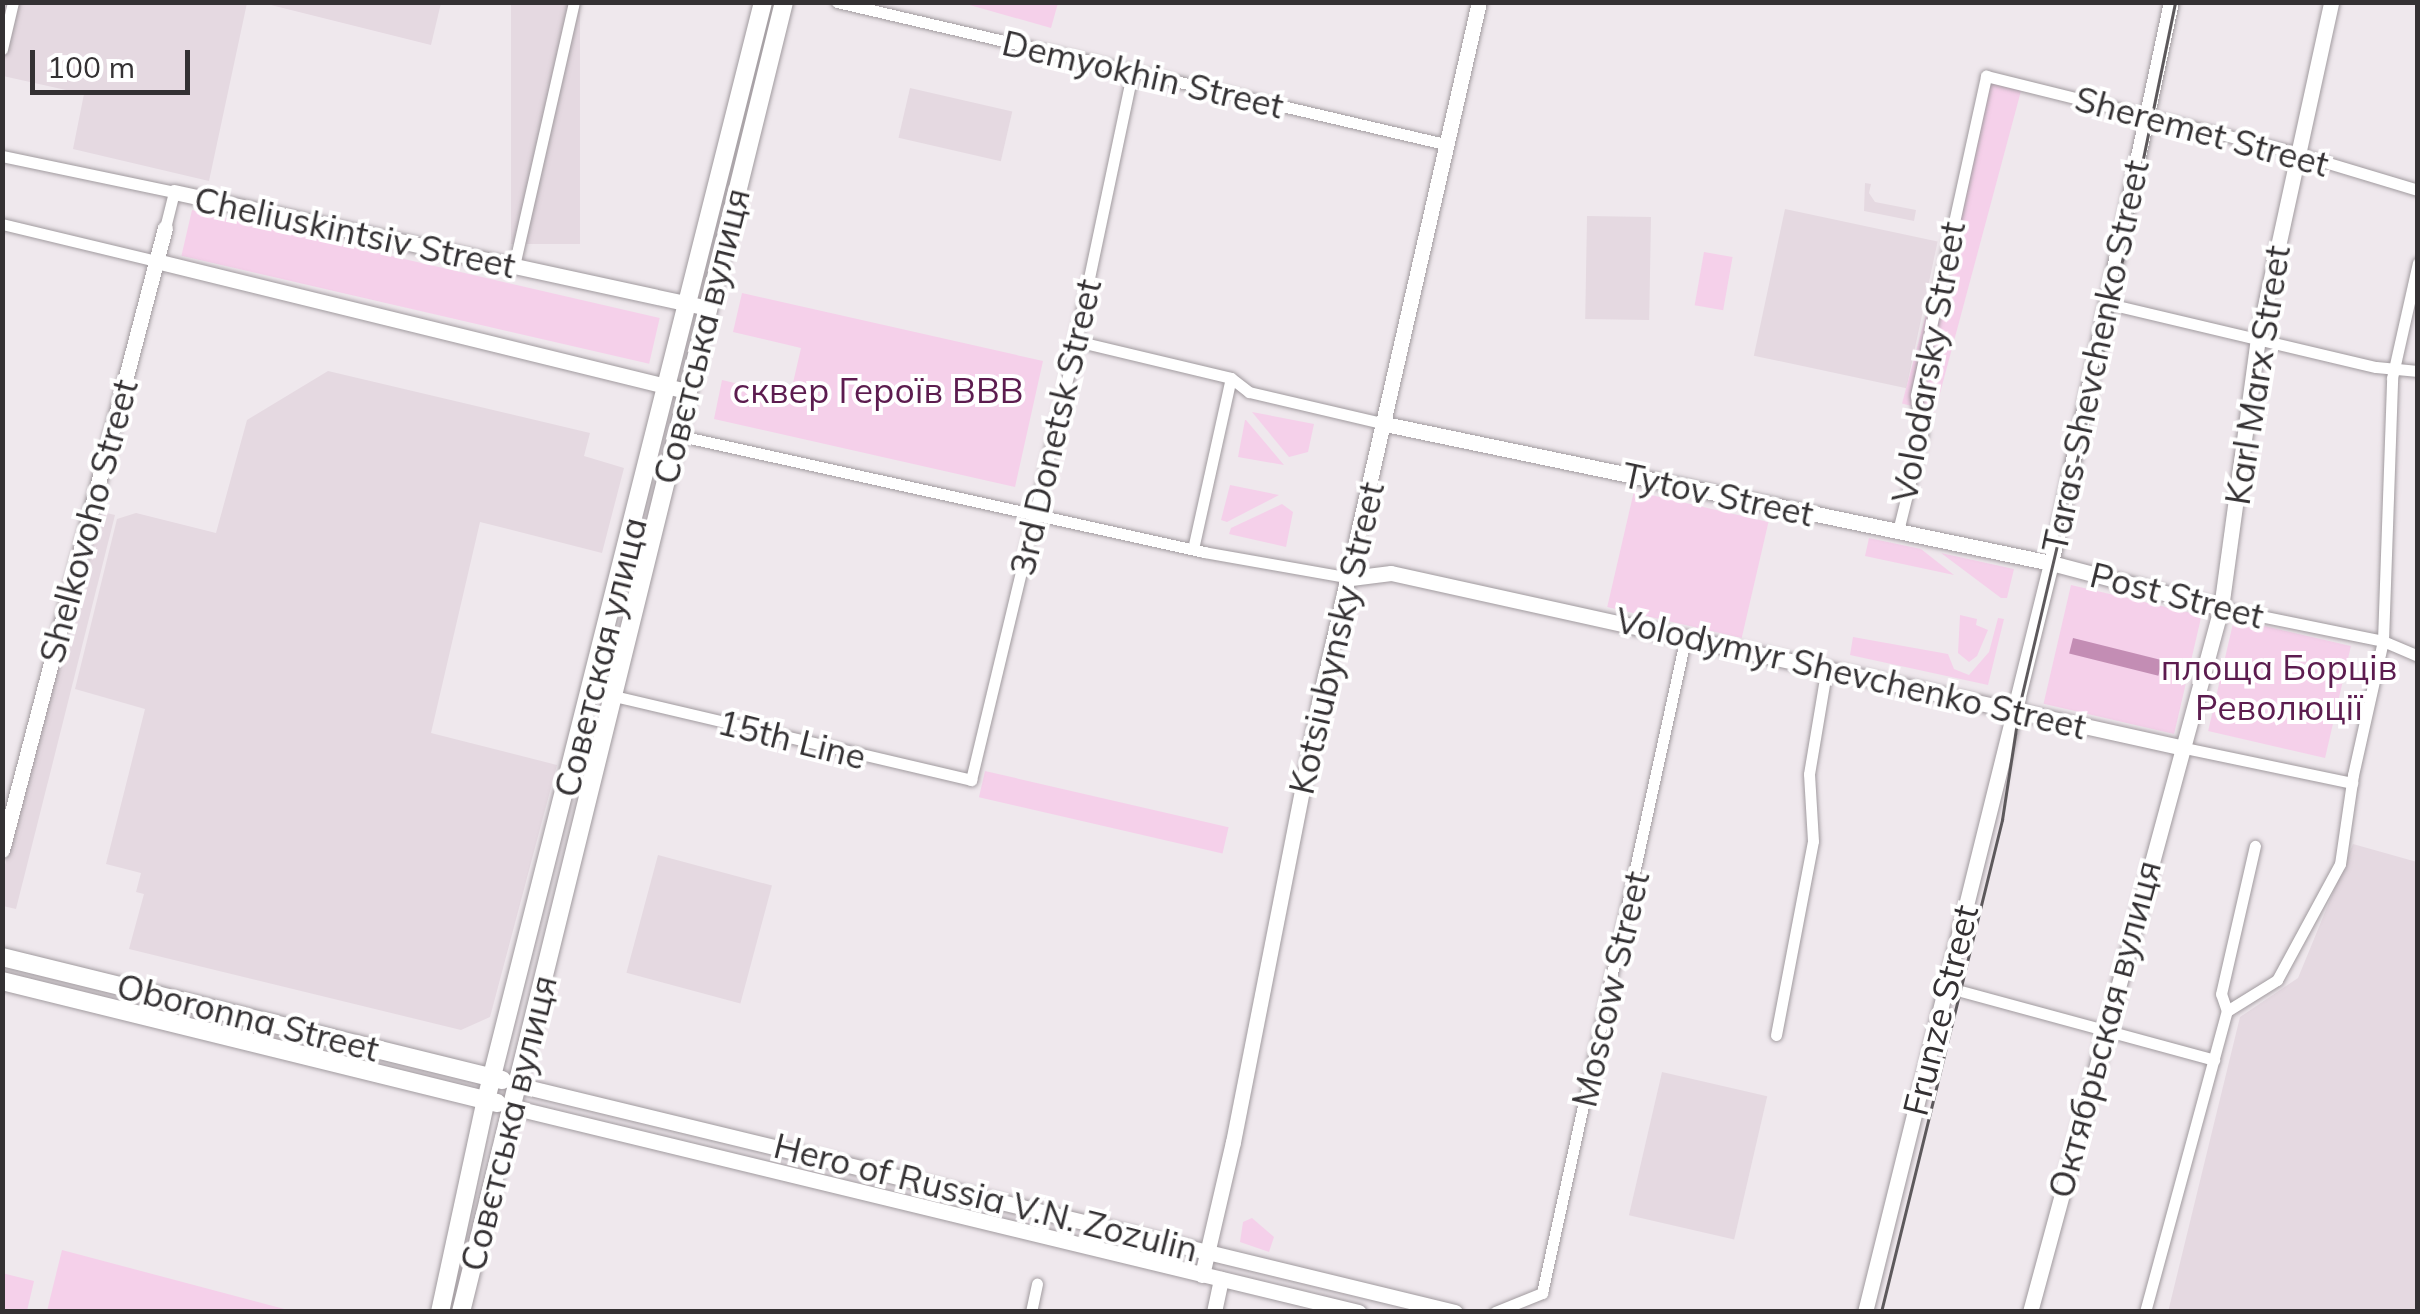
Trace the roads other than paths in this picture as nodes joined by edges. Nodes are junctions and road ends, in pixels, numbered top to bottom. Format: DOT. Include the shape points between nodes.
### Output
graph roads {
  1 [pos="13,2"];
  2 [pos="574,2"];
  3 [pos="764,2"];
  4 [pos="784,2"];
  5 [pos="837,2"];
  6 [pos="1479,2"];
  7 [pos="2170,2"];
  8 [pos="2331,2"];
  9 [pos="2,50"];
  10 [pos="1132,72"];
  11 [pos="1986,76"];
  12 [pos="2146,116"];
  13 [pos="1449,145"];
  14 [pos="2296,155"];
  15 [pos="2,156"];
  16 [pos="2418,190"];
  17 [pos="174,192"];
  18 [pos="2,224"];
  19 [pos="165,228"];
  20 [pos="156,261"];
  21 [pos="2418,263"];
  22 [pos="514,266"];
  23 [pos="2109,304"];
  24 [pos="688,305"];
  25 [pos="708,308"];
  26 [pos="2258,338"];
  27 [pos="1076,342"];
  28 [pos="2393,368"];
  29 [pos="2418,372"];
  30 [pos="1230,378"];
  31 [pos="676,390"];
  32 [pos="1385,424"];
  33 [pos="676,435"];
  34 [pos="1035,514"];
  35 [pos="1898,531"];
  36 [pos="1193,549"];
  37 [pos="2051,564"];
  38 [pos="1350,578"];
  39 [pos="2221,608"];
  40 [pos="1686,636"];
  41 [pos="2383,641"];
  42 [pos="2418,656"];
  43 [pos="1827,667"];
  44 [pos="614,696"];
  45 [pos="2014,708"];
  46 [pos="2180,747"];
  47 [pos="971,780"];
  48 [pos="2352,783"];
  49 [pos="2255,846"];
  50 [pos="2,850"];
  51 [pos="2,956"];
  52 [pos="2,981"];
  53 [pos="1946,987"];
  54 [pos="2227,1011"];
  55 [pos="2102,1031"];
  56 [pos="1776,1035"];
  57 [pos="2214,1060"];
  58 [pos="494,1078"];
  59 [pos="518,1085"];
  60 [pos="486,1100"];
  61 [pos="512,1107"];
  62 [pos="1208,1250"];
  63 [pos="1202,1274"];
  64 [pos="1221,1280"];
  65 [pos="1037,1284"];
  66 [pos="440,1312"];
  67 [pos="461,1312"];
  68 [pos="1030,1312"];
  69 [pos="1214,1312"];
  70 [pos="1359,1312"];
  71 [pos="1455,1312"];
  72 [pos="1495,1312"];
  73 [pos="1866,1312"];
  74 [pos="2030,1312"];
  75 [pos="2145,1312"];
  1 -- 9 [label="street"];
  2 -- 22 [label="street"];
  3 -- 24 [label="main road, Советская улица"];
  4 -- 25 [label="main road, Совєтська вулиця"];
  5 -- 10 [label="street, Demyokhin Street"];
  6 -- 13 [label="street, Kotsiubynsky Street"];
  7 -- 12 [label="street, Taras Shevchenko Street"];
  8 -- 14 [label="street, Karl Marx Street"];
  10 -- 13 [label="street, Demyokhin Street"];
  10 -- 27 [label="street, 3rd Donetsk Street"];
  11 -- 12 [label="street, Sheremet Street"];
  11 -- 35 [label="street, Volodarsky Street" via="1916,395 1922,434"];
  12 -- 14 [label="street, Sheremet Street"];
  12 -- 23 [label="street, Taras Shevchenko Street"];
  13 -- 32 [label="street, Kotsiubynsky Street"];
  14 -- 16 [label="street, Sheremet Street"];
  14 -- 26 [label="street, Karl Marx Street"];
  15 -- 17 [label="street, Cheliuskintsiv Street"];
  17 -- 19 [label="street, Shelkovoho Street"];
  17 -- 22 [label="street, Cheliuskintsiv Street"];
  18 -- 20 [label="street, Cheliuskintsiv Street"];
  19 -- 20 [label="street, Shelkovoho Street"];
  20 -- 31 [label="street, Cheliuskintsiv Street"];
  20 -- 50 [label="street, Shelkovoho Street"];
  21 -- 28 [label="street"];
  22 -- 24 [label="street, Cheliuskintsiv Street"];
  23 -- 26 [label="street"];
  23 -- 37 [label="street, Taras Shevchenko Street"];
  24 -- 25 [label="street, Cheliuskintsiv Street"];
  24 -- 31 [label="main road, Советская улица"];
  25 -- 31 [label="main road, Совєтська вулиця"];
  26 -- 28 [label="street"];
  26 -- 39 [label="street, Karl Marx Street"];
  27 -- 30 [label="street"];
  27 -- 34 [label="street, 3rd Donetsk Street"];
  28 -- 29 [label="street"];
  28 -- 41 [label="street"];
  30 -- 32 [label="street" via="1248,392"];
  30 -- 36 [label="street"];
  31 -- 33 [label="main road, Совєтська вулиця"];
  31 -- 58 [label="main road, Советская улица"];
  32 -- 35 [label="street, Tytov Street"];
  32 -- 38 [label="street, Kotsiubynsky Street"];
  33 -- 34 [label="street"];
  33 -- 44 [label="main road, Совєтська вулиця"];
  34 -- 36 [label="street"];
  34 -- 47 [label="street, 3rd Donetsk Street"];
  35 -- 37 [label="street, Tytov Street"];
  36 -- 38 [label="street"];
  37 -- 39 [label="street, Post Street"];
  37 -- 45 [label="street, Taras Shevchenko Street"];
  38 -- 40 [label="street, Volodymyr Shevchenko Street" via="1383,571"];
  38 -- 62 [label="street, Kotsiubynsky Street"];
  39 -- 41 [label="street, Post Street"];
  39 -- 46 [label="street, Karl Marx Street"];
  40 -- 43 [label="street, Volodymyr Shevchenko Street"];
  40 -- 72 [label="street, Moscow Street" via="1542,1293"];
  41 -- 42 [label="street, Post Street"];
  41 -- 48 [label="street"];
  43 -- 45 [label="street, Volodymyr Shevchenko Street"];
  43 -- 56 [label="street" via="1809,774 1813,841"];
  44 -- 47 [label="street, 15th Line"];
  44 -- 59 [label="main road, Совєтська вулиця"];
  45 -- 46 [label="street, Volodymyr Shevchenko Street"];
  45 -- 53 [label="street, Frunze Street"];
  46 -- 48 [label="street, Volodymyr Shevchenko Street"];
  46 -- 55 [label="street, Октябрьская вулиця"];
  48 -- 54 [label="street" via="2340,864 2286,964 2277,980"];
  49 -- 54 [label="street" via="2221,994"];
  51 -- 58 [label="main road, Oboronna Street"];
  52 -- 60 [label="main road, Oboronna Street"];
  53 -- 55 [label="street"];
  53 -- 73 [label="street, Frunze Street"];
  54 -- 57 [label="street"];
  55 -- 57 [label="street"];
  55 -- 74 [label="street, Октябрьская вулиця"];
  57 -- 75 [label="street"];
  58 -- 59 [label="main road, Oboronna Street"];
  58 -- 60 [label="main road, Советская улица"];
  59 -- 61 [label="main road, Совєтська вулиця"];
  59 -- 62 [label="street, Hero of Russia V.N. Zozulin"];
  60 -- 61 [label="main road, Oboronna Street"];
  60 -- 66 [label="main road, Советская улица"];
  61 -- 63 [label="street, Hero of Russia V.N. Zozulin"];
  61 -- 67 [label="main road, Совєтська вулиця"];
  62 -- 63 [label="street, Kotsiubynsky Street"];
  62 -- 71 [label="street, Hero of Russia V.N. Zozulin"];
  63 -- 64 [label="street, Hero of Russia V.N. Zozulin"];
  64 -- 69 [label="street"];
  64 -- 70 [label="street, Hero of Russia V.N. Zozulin"];
  65 -- 68 [label="street"];
}
